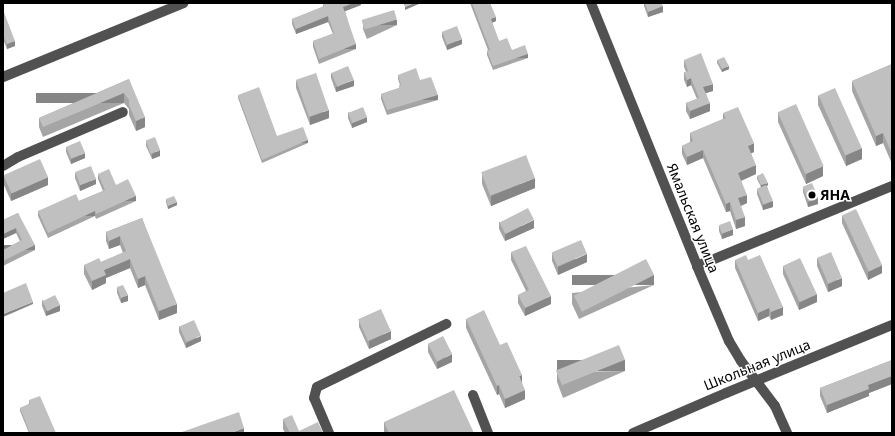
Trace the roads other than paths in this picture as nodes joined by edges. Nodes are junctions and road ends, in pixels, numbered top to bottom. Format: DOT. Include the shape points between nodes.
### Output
graph roads {
  1 [pos="183,3"];
  2 [pos="595,5"];
  3 [pos="3,77"];
  4 [pos="123,112"];
  5 [pos="3,166"];
  6 [pos="892,186"];
  7 [pos="697,266"];
  8 [pos="446,324"];
  9 [pos="892,325"];
  10 [pos="756,381"];
  11 [pos="473,395"];
  12 [pos="328,433"];
  13 [pos="488,433"];
  14 [pos="633,433"];
  15 [pos="787,433"];
  1 -- 3 [label="street"];
  2 -- 7 [label="street, Ямальская улица"];
  4 -- 5 [label="street" via="18,157"];
  6 -- 7 [label="street"];
  7 -- 10 [label="street, Ямальская улица" via="734,351"];
  8 -- 12 [label="street" via="317,387 314,398"];
  9 -- 10 [label="street, Школьная улица"];
  10 -- 14 [label="street, Школьная улица"];
  10 -- 15 [label="street, Ямальская улица" via="775,406"];
  11 -- 13 [label="street"];
}
